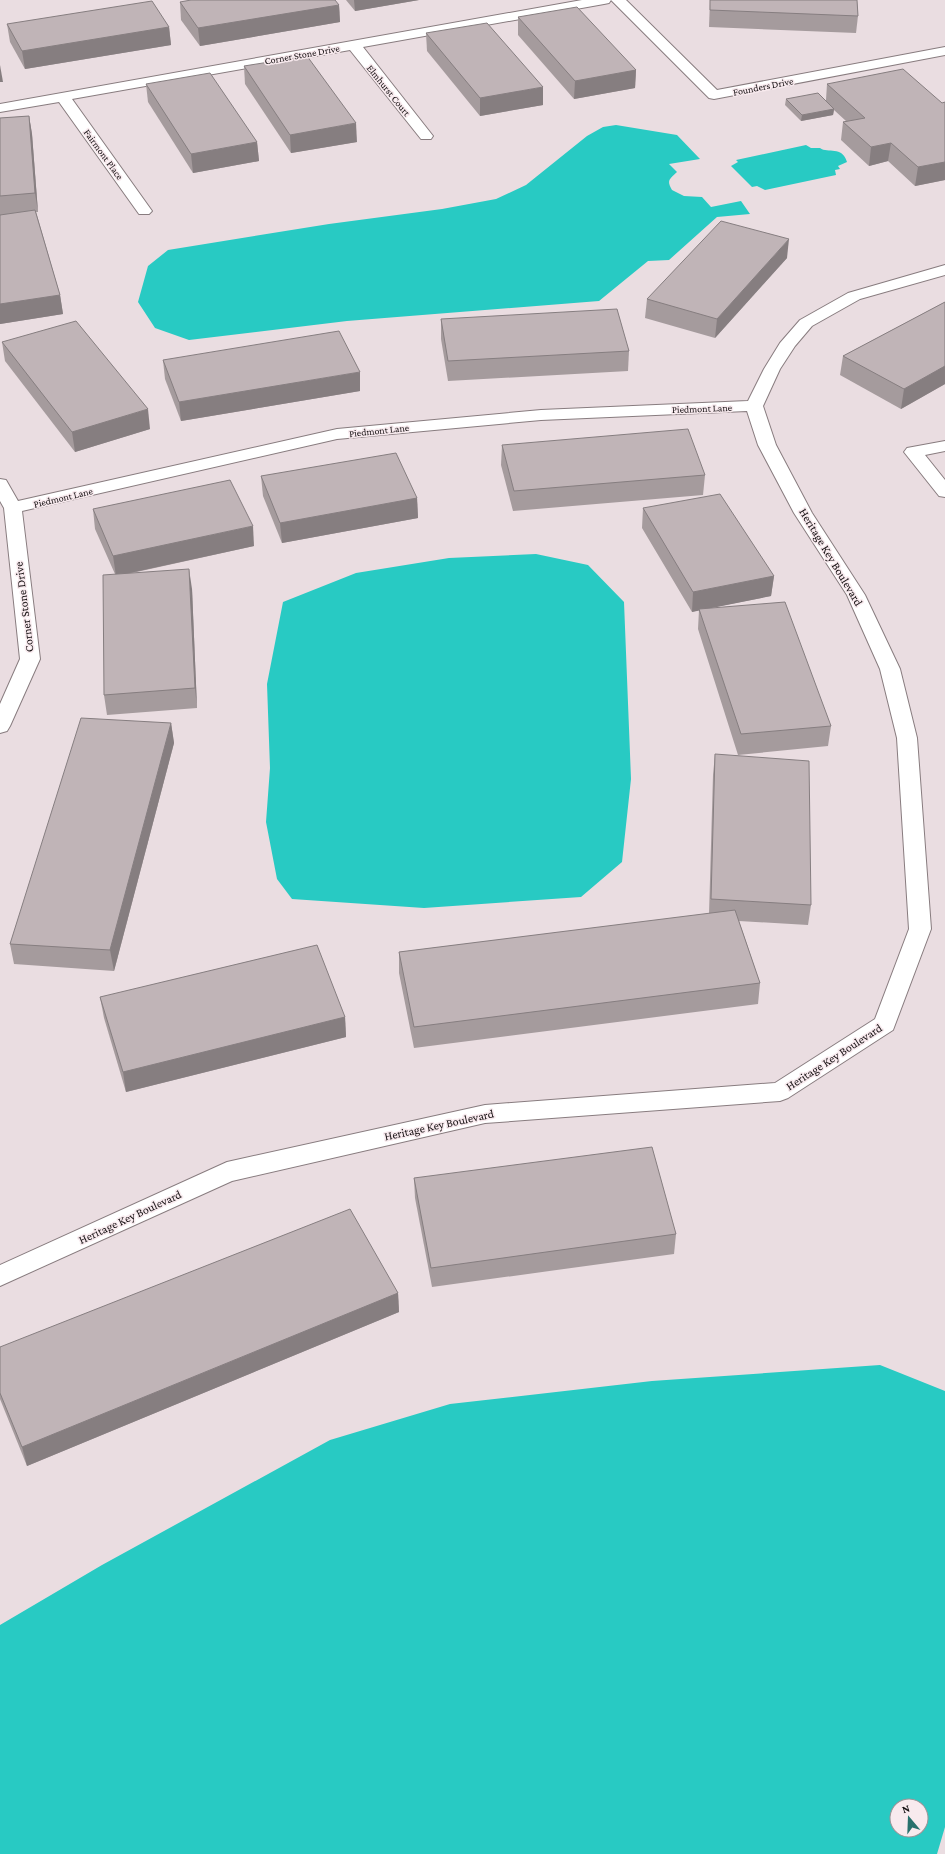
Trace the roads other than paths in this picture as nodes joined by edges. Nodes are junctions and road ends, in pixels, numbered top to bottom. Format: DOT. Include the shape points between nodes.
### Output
graph roads {
  1 [pos="604,0"];
  2 [pos="618,0"];
  3 [pos="353,44"];
  4 [pos="945,51"];
  5 [pos="63,97"];
  6 [pos="0,108"];
  7 [pos="426,136"];
  8 [pos="144,210"];
  9 [pos="945,270"];
  10 [pos="754,406"];
  11 [pos="945,446"];
  12 [pos="0,484"];
  13 [pos="945,492"];
  14 [pos="13,508"];
  15 [pos="0,726"];
  16 [pos="0,1276"];
  1 -- 3 [label="street, Corner Stone Drive"];
  2 -- 4 [label="street, Founders Drive" via="714,95"];
  3 -- 5 [label="street, Corner Stone Drive"];
  3 -- 7 [label="street, Elmhurst Court"];
  5 -- 6 [label="street, Corner Stone Drive"];
  5 -- 8 [label="street, Fairmont Place"];
  9 -- 10 [label="street" via="854,296 806,323 788,343"];
  10 -- 14 [label="street, Piedmont Lane" via="541,415 337,434"];
  10 -- 16 [label="street, Heritage Key Boulevard" via="767,445 803,513 859,601 890,669 907,738 920,929 885,1024 780,1092 485,1114 227,1172"];
  11 -- 13 [label="street" via="913,452"];
  12 -- 14 [label="street, Corner Stone Drive"];
  14 -- 15 [label="street, Corner Stone Drive" via="30,660"];
}
